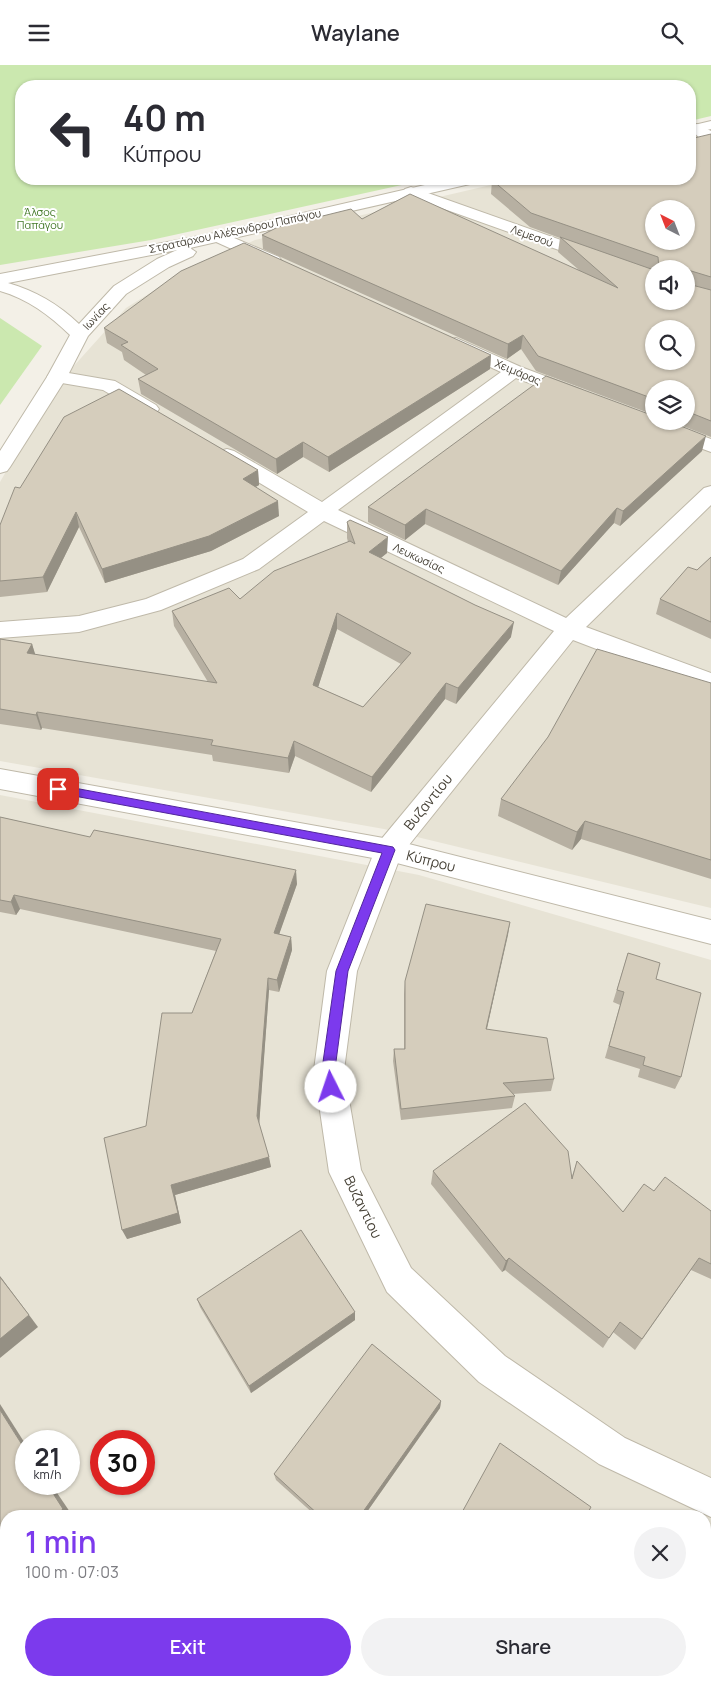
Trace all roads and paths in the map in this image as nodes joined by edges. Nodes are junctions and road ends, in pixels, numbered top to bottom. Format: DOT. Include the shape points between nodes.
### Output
graph roads {
  1 [pos="699,128"];
  2 [pos="711,138"];
  3 [pos="443,185"];
  4 [pos="411,192"];
  5 [pos="220,237"];
  6 [pos="291,269"];
  7 [pos="645,276"];
  8 [pos="0,279"];
  9 [pos="0,286"];
  10 [pos="80,333"];
  11 [pos="443,338"];
  12 [pos="514,371"];
  13 [pos="57,377"];
  14 [pos="594,402"];
  15 [pos="166,419"];
  16 [pos="669,430"];
  17 [pos="208,444"];
  18 [pos="711,446"];
  19 [pos="0,467"];
  20 [pos="711,493"];
  21 [pos="324,512"];
  22 [pos="569,629"];
  23 [pos="0,630"];
  24 [pos="711,681"];
  25 [pos="0,779"];
  26 [pos="389,850"];
  27 [pos="711,932"];
  28 [pos="711,1498"];
  1 -- 2 [label="street"];
  3 -- 4 [label="street, Στρατάρχου Αλέξανδρου Παπάγου"];
  4 -- 5 [label="street, Στρατάρχου Αλέξανδρου Παπάγου"];
  4 -- 7 [label="street, Λεμεσού"];
  5 -- 6 [label="street"];
  5 -- 8 [label="street, Στρατάρχου Αλέξανδρου Παπάγου"];
  5 -- 10 [label="street, Ιωνίας" via="163,263 120,290"];
  9 -- 10 [label="street" via="23,291 52,308"];
  10 -- 13 [label="street, Ιωνίας"];
  11 -- 12 [label="street, Χειμάρας"];
  12 -- 14 [label="street, Χειμάρας"];
  12 -- 21 [label="street"];
  13 -- 15 [label="street" via="108,385"];
  13 -- 19 [label="street, Ιωνίας"];
  16 -- 18 [label="street"];
  17 -- 21 [label="street, Λευκωσίας"];
  20 -- 22 [label="street, Βυζαντίου"];
  21 -- 22 [label="street, Λευκωσίας"];
  21 -- 23 [label="street" via="251,564 153,605 79,625"];
  22 -- 24 [label="street, Λευκωσίας"];
  22 -- 26 [label="street, Βυζαντίου"];
  25 -- 26 [label="street, Κύπρου"];
  26 -- 27 [label="street, Κύπρου"];
  26 -- 28 [label="street, Βυζαντίου" via="342,971 329,1069 345,1172 378,1239 399,1280 492,1369 612,1451"];
}
